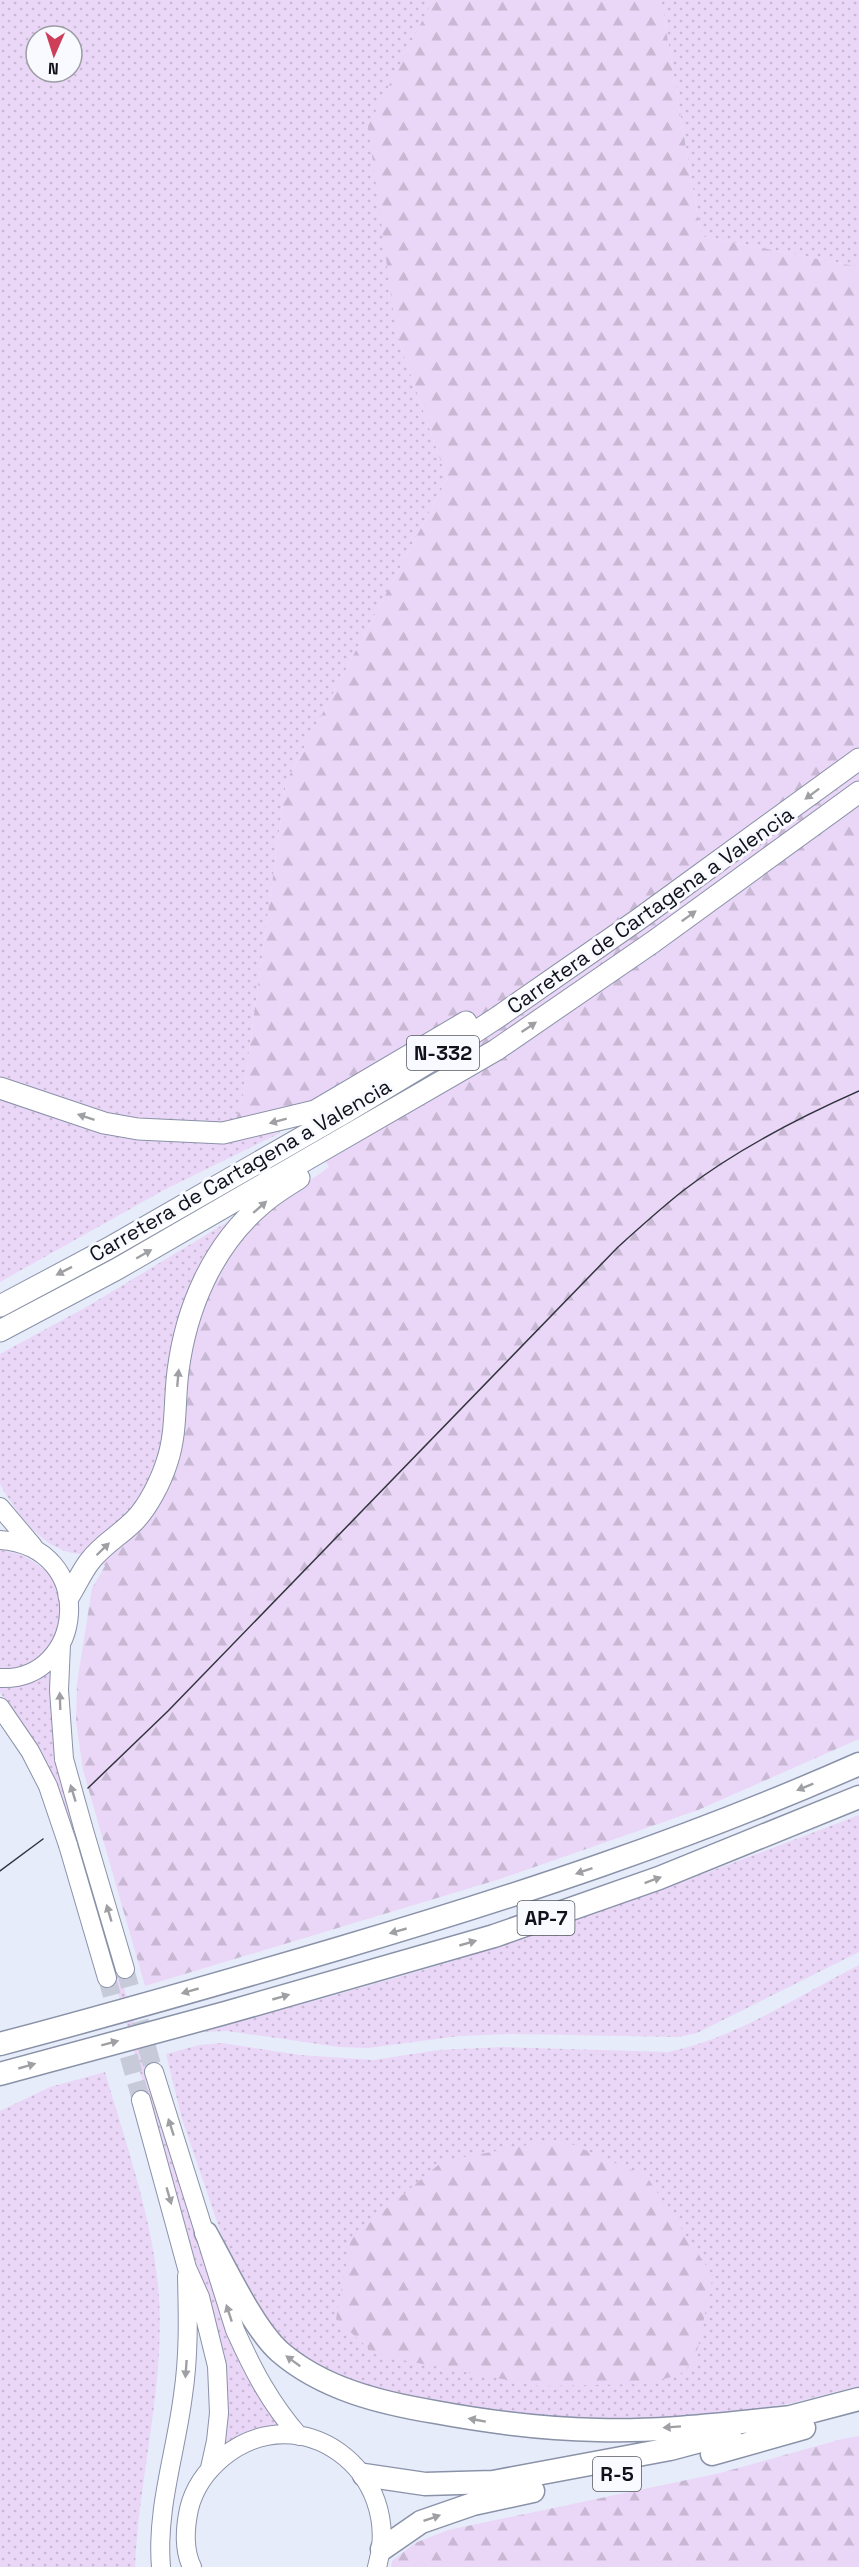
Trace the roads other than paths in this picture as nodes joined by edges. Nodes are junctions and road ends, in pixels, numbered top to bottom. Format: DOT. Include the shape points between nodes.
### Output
graph roads {
  1 [pos="859,759"];
  2 [pos="859,792"];
  3 [pos="639,919"];
  4 [pos="496,1050"];
  5 [pos="0,1088"];
  6 [pos="0,1306"];
  7 [pos="0,1331"];
  8 [pos="0,1507"];
  9 [pos="0,1540"];
  10 [pos="37,1549"];
  11 [pos="69,1596"];
  12 [pos="61,1644"];
  13 [pos="0,1678"];
  14 [pos="0,1707"];
  15 [pos="859,1764"];
  16 [pos="852,1801"];
  17 [pos="125,1969"];
  18 [pos="107,1978"];
  19 [pos="0,2044"];
  20 [pos="154,2072"];
  21 [pos="0,2074"];
  22 [pos="141,2100"];
  23 [pos="206,2233"];
  24 [pos="187,2268"];
  25 [pos="859,2398"];
  26 [pos="859,2412"];
  27 [pos="793,2417"];
  28 [pos="298,2436"];
  29 [pos="210,2468"];
  30 [pos="364,2475"];
  31 [pos="380,2558"];
  32 [pos="161,2567"];
  33 [pos="192,2567"];
  1 -- 3 [label="highway, Carretera de Cartagena a Valencia / N-332, one-way"];
  4 -- 2 [label="highway, Carretera de Cartagena a Valencia / N-332, one-way"];
  3 -- 5 [label="highway, one-way" via="315,1111 266,1125 223,1133 138,1129 104,1123"];
  3 -- 6 [label="highway, Carretera de Cartagena a Valencia / N-332, one-way" via="498,1017 346,1112"];
  7 -- 4 [label="highway, Carretera de Cartagena a Valencia / N-332, one-way" via="117,1269"];
  11 -- 4 [label="highway, one-way" via="90,1562 136,1520 167,1462 189,1316 212,1266 232,1235 262,1204 304,1174"];
  8 -- 10 [label="main road"];
  9 -- 10 [label="main road"];
  10 -- 11 [label="main road" via="63,1578"];
  11 -- 12 [label="main road" via="69,1623"];
  12 -- 13 [label="main road" via="29,1672"];
  17 -- 12 [label="main road, one-way, bridge" via="64,1759 59,1690"];
  14 -- 18 [label="main road, bridge" via="48,1786"];
  15 -- 19 [label="highway, AP-7, one-way" via="683,1835 483,1906"];
  21 -- 16 [label="highway, AP-7, one-way" via="494,1936 659,1878"];
  23 -- 20 [label="main road, one-way"];
  22 -- 24 [label="main road, one-way"];
  27 -- 23 [label="highway, one-way" via="635,2429 564,2429 492,2422 359,2395 328,2383 280,2352 269,2340"];
  28 -- 23 [label="main road, one-way" via="277,2411 243,2350"];
  24 -- 29 [label="main road" via="200,2297 216,2366 219,2413"];
  24 -- 32 [label="main road, one-way" via="186,2371 162,2521"];
  25 -- 27 [label="highway"];
  31 -- 26 [label="highway, R-5, one-way" via="421,2522 473,2504 698,2457"];
  27 -- 30 [label="highway" via="670,2449 505,2481 426,2484"];
  28 -- 29 [label="main road" via="266,2436 235,2448"];
  28 -- 30 [label="main road" via="324,2443"];
  29 -- 33 [label="main road" via="192,2495 185,2527"];
  30 -- 31 [label="main road" via="381,2515"];
}
